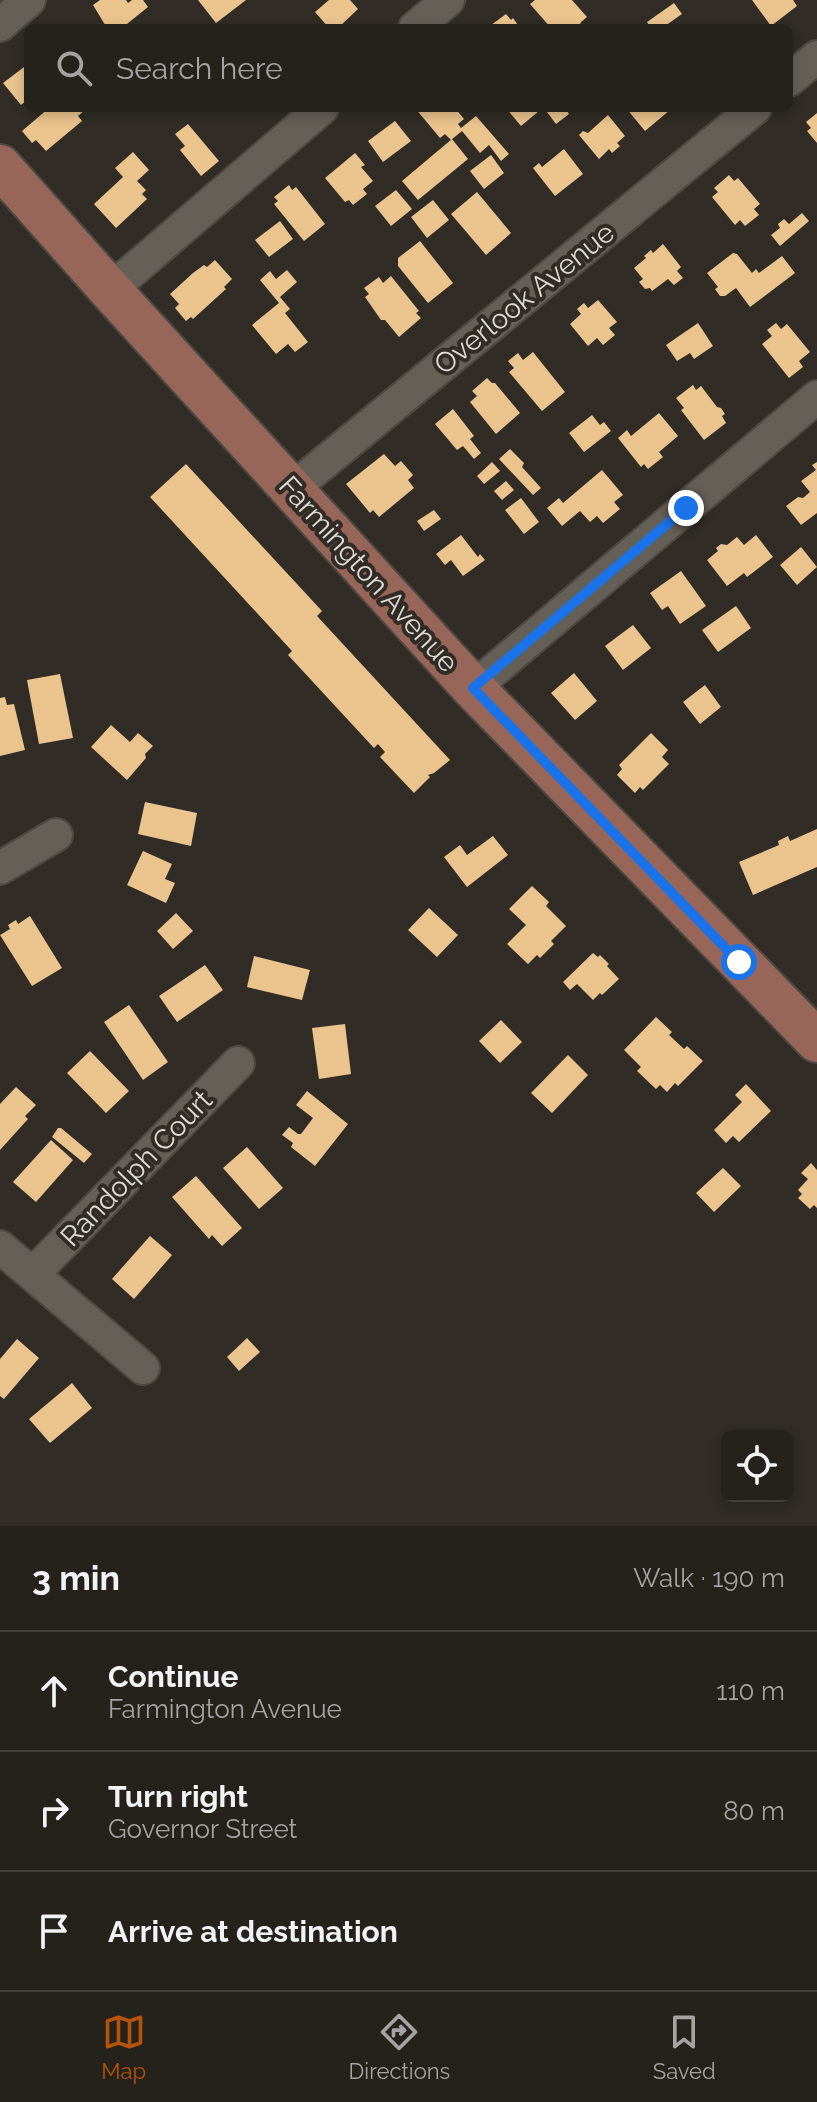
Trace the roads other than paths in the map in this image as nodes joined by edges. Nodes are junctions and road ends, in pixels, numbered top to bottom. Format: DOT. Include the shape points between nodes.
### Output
graph roads {
  1 [pos="29,0"];
  2 [pos="448,0"];
  3 [pos="420,24"];
  4 [pos="0,25"];
  5 [pos="817,57"];
  6 [pos="793,77"];
  7 [pos="317,112"];
  8 [pos="750,112"];
  9 [pos="0,166"];
  10 [pos="110,290"];
  11 [pos="817,397"];
  12 [pos="292,489"];
  13 [pos="473,688"];
  14 [pos="56,835"];
  15 [pos="0,868"];
  16 [pos="817,1041"];
  17 [pos="238,1063"];
  18 [pos="0,1247"];
  19 [pos="33,1274"];
  20 [pos="143,1368"];
  1 -- 4 [label="street"];
  2 -- 3 [label="street"];
  5 -- 6 [label="street"];
  7 -- 10 [label="street"];
  8 -- 12 [label="street, Overlook Avenue"];
  9 -- 10 [label="main road, Farmington Avenue"];
  10 -- 12 [label="main road, Farmington Avenue"];
  11 -- 13 [label="street"];
  12 -- 13 [label="main road, Farmington Avenue"];
  13 -- 16 [label="main road, Farmington Avenue"];
  14 -- 15 [label="street"];
  17 -- 19 [label="street, Randolph Court"];
  18 -- 19 [label="street"];
  19 -- 20 [label="street"];
}
